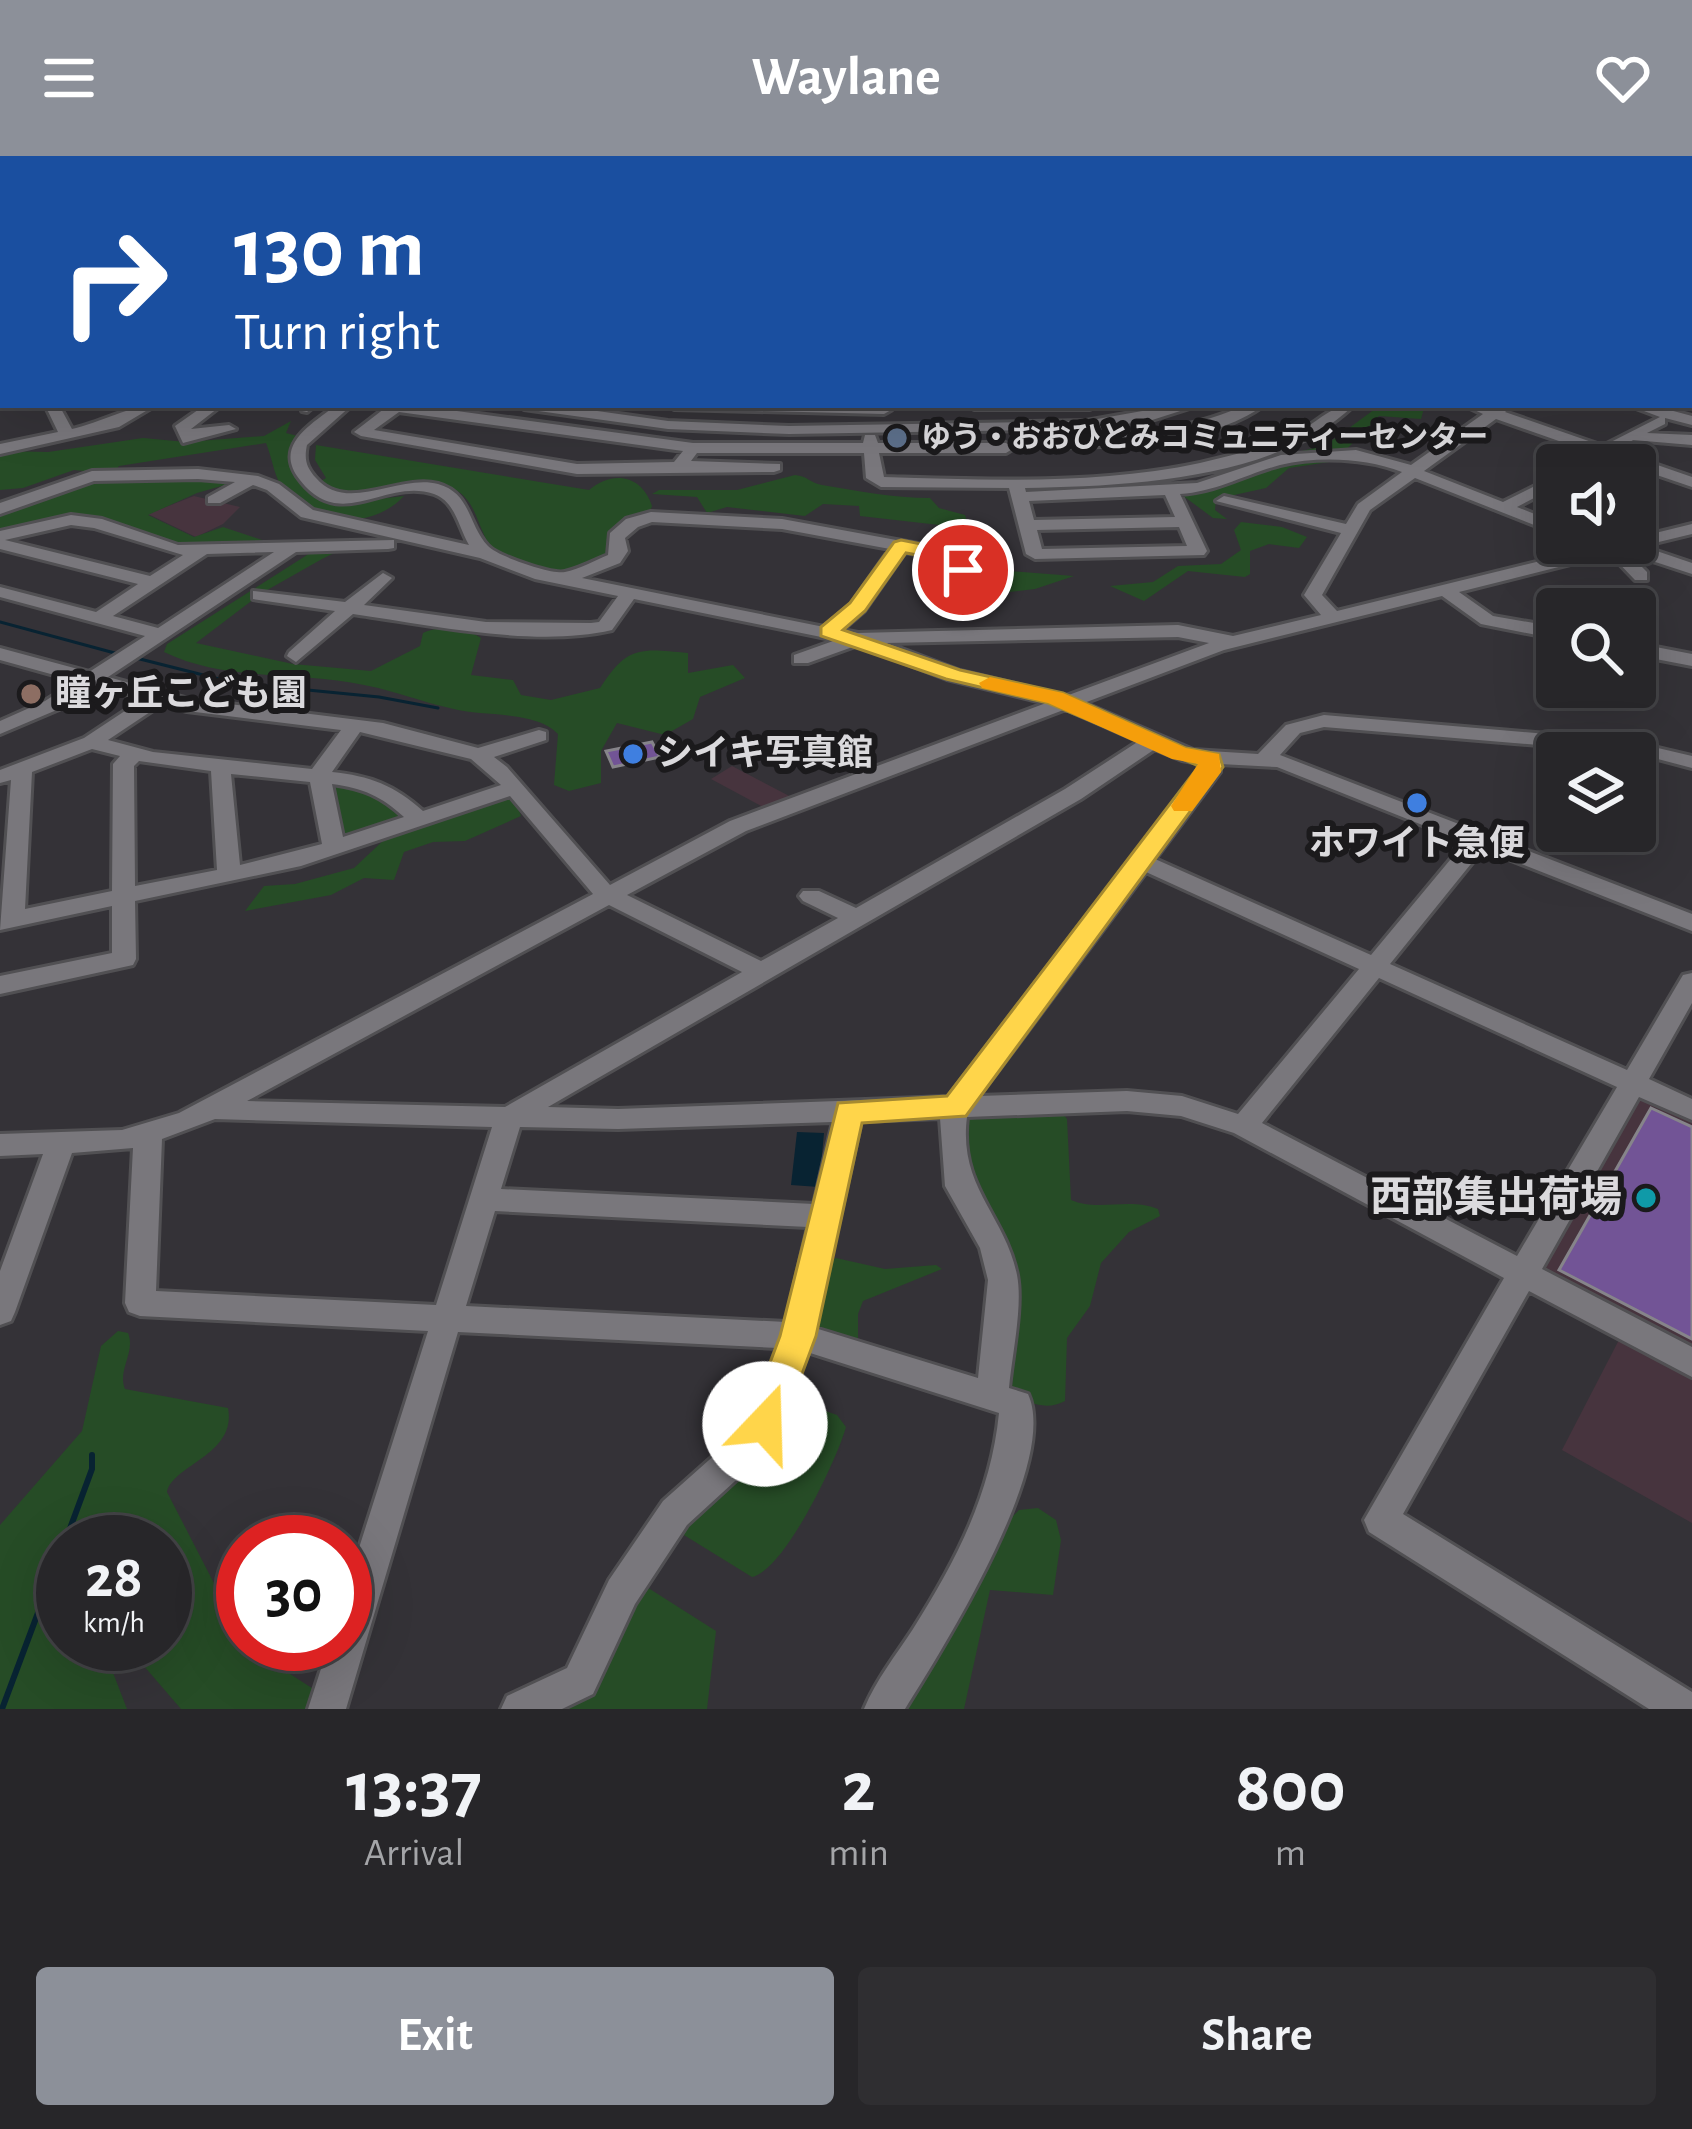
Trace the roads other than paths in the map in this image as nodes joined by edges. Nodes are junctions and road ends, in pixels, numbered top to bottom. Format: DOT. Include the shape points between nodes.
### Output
graph roads {
  1 [pos="54,408"];
  2 [pos="144,408"];
  3 [pos="210,408"];
  4 [pos="341,408"];
  5 [pos="395,408"];
  6 [pos="403,408"];
  7 [pos="515,408"];
  8 [pos="543,408"];
  9 [pos="732,408"];
  10 [pos="884,408"];
  11 [pos="1179,408"];
  12 [pos="1248,408"];
  13 [pos="1343,408"];
  14 [pos="1646,408"];
  15 [pos="1499,410"];
  16 [pos="1660,421"];
  17 [pos="1692,421"];
  18 [pos="494,422"];
  19 [pos="97,428"];
  20 [pos="229,429"];
  21 [pos="868,429"];
  22 [pos="140,431"];
  23 [pos="1179,432"];
  24 [pos="67,434"];
  25 [pos="1625,438"];
  26 [pos="1692,440"];
  27 [pos="1198,443"];
  28 [pos="1584,444"];
  29 [pos="1618,444"];
  30 [pos="693,448"];
  31 [pos="0,449"];
  32 [pos="458,450"];
  33 [pos="872,457"];
  34 [pos="1009,460"];
  35 [pos="1230,463"];
  36 [pos="680,466"];
  37 [pos="1656,470"];
  38 [pos="1413,471"];
  39 [pos="252,479"];
  40 [pos="1692,482"];
  41 [pos="1172,491"];
  42 [pos="1536,491"];
  43 [pos="214,500"];
  44 [pos="1224,501"];
  45 [pos="1504,508"];
  46 [pos="0,509"];
  47 [pos="1536,521"];
  48 [pos="1185,522"];
  49 [pos="1027,525"];
  50 [pos="1692,529"];
  51 [pos="1350,530"];
  52 [pos="1656,537"];
  53 [pos="0,540"];
  54 [pos="290,545"];
  55 [pos="901,546"];
  56 [pos="202,550"];
  57 [pos="485,554"];
  58 [pos="1656,559"];
  59 [pos="1540,564"];
  60 [pos="1628,564"];
  61 [pos="1692,569"];
  62 [pos="1641,576"];
  63 [pos="383,578"];
  64 [pos="564,580"];
  65 [pos="155,583"];
  66 [pos="1442,588"];
  67 [pos="0,592"];
  68 [pos="630,592"];
  69 [pos="259,595"];
  70 [pos="992,595"];
  71 [pos="349,608"];
  72 [pos="98,618"];
  73 [pos="1333,618"];
  74 [pos="1536,629"];
  75 [pos="829,632"];
  76 [pos="160,634"];
  77 [pos="858,639"];
  78 [pos="1231,642"];
  79 [pos="1656,653"];
  80 [pos="0,654"];
  81 [pos="296,656"];
  82 [pos="801,659"];
  83 [pos="1692,660"];
  84 [pos="91,679"];
  85 [pos="158,698"];
  86 [pos="1066,702"];
  87 [pos="356,724"];
  88 [pos="0,728"];
  89 [pos="1411,728"];
  90 [pos="539,736"];
  91 [pos="1153,741"];
  92 [pos="91,742"];
  93 [pos="1692,749"];
  94 [pos="134,754"];
  95 [pos="478,754"];
  96 [pos="1210,759"];
  97 [pos="1264,759"];
  98 [pos="1692,762"];
  99 [pos="226,765"];
  100 [pos="11,773"];
  101 [pos="320,775"];
  102 [pos="514,788"];
  103 [pos="420,820"];
  104 [pos="1479,839"];
  105 [pos="334,849"];
  106 [pos="1142,861"];
  107 [pos="229,875"];
  108 [pos="605,894"];
  109 [pos="811,896"];
  110 [pos="124,897"];
  111 [pos="857,918"];
  112 [pos="7,920"];
  113 [pos="1692,923"];
  114 [pos="1375,967"];
  115 [pos="762,972"];
  116 [pos="1692,981"];
  117 [pos="0,985"];
  118 [pos="269,1077"];
  119 [pos="1633,1084"];
  120 [pos="218,1106"];
  121 [pos="955,1108"];
  122 [pos="1692,1110"];
  123 [pos="284,1112"];
  124 [pos="849,1112"];
  125 [pos="509,1117"];
  126 [pos="1244,1126"];
  127 [pos="148,1136"];
  128 [pos="61,1144"];
  129 [pos="0,1145"];
  130 [pos="483,1199"];
  131 [pos="828,1216"];
  132 [pos="1523,1274"];
  133 [pos="0,1312"];
  134 [pos="446,1319"];
  135 [pos="798,1336"];
  136 [pos="1692,1363"];
  137 [pos="992,1397"];
  138 [pos="328,1709"];
  139 [pos="520,1709"];
  140 [pos="883,1709"];
  141 [pos="1684,1709"];
  1 -- 24 [label="street"];
  2 -- 19 [label="street"];
  3 -- 20 [label="street" via="182,426 187,437"];
  4 -- 57 [label="street" via="298,449 311,486 340,500 442,491 465,512"];
  5 -- 32 [label="street" via="361,432"];
  6 -- 18 [label="street"];
  7 -- 18 [label="street"];
  8 -- 21 [label="street" via="683,426"];
  9 -- 10 [label="street"];
  11 -- 34 [label="street"];
  12 -- 23 [label="street"];
  13 -- 35 [label="street" via="1299,440"];
  14 -- 17 [label="street"];
  15 -- 28 [label="street"];
  15 -- 38 [label="street"];
  16 -- 25 [label="street"];
  18 -- 30 [label="street"];
  18 -- 32 [label="street"];
  19 -- 22 [label="street" via="104,438"];
  19 -- 24 [label="street"];
  21 -- 33 [label="street"];
  21 -- 34 [label="street"];
  23 -- 27 [label="street"];
  23 -- 34 [label="street"];
  24 -- 31 [label="street"];
  25 -- 26 [label="street"];
  25 -- 29 [label="street"];
  27 -- 34 [label="street"];
  27 -- 35 [label="street"];
  30 -- 33 [label="street"];
  30 -- 36 [label="street"];
  32 -- 36 [label="street" via="577,469"];
  33 -- 34 [label="street"];
  33 -- 34 [label="street" via="881,482"];
  33 -- 36 [label="street"];
  34 -- 35 [label="street" via="1148,476"];
  34 -- 41 [label="street"];
  34 -- 49 [label="street"];
  37 -- 40 [label="street"];
  38 -- 41 [label="street" via="1365,455 1281,460"];
  38 -- 45 [label="street"];
  38 -- 51 [label="street" via="1364,507"];
  39 -- 43 [label="street"];
  39 -- 46 [label="street" via="92,476"];
  39 -- 57 [label="street" via="307,514"];
  41 -- 48 [label="street"];
  42 -- 45 [label="street"];
  44 -- 51 [label="street"];
  45 -- 47 [label="street"];
  48 -- 49 [label="street"];
  48 -- 49 [label="street" via="1198,551 1035,554"];
  50 -- 52 [label="street"];
  51 -- 73 [label="street" via="1313,595"];
  53 -- 56 [label="street" via="81,520 162,548"];
  53 -- 65 [label="street"];
  54 -- 56 [label="street"];
  54 -- 57 [label="street" via="378,543"];
  54 -- 76 [label="street"];
  55 -- 64 [label="street" via="741,519 651,517 620,532 614,559"];
  55 -- 70 [label="street" via="950,555"];
  55 -- 75 [label="street" via="858,607"];
  56 -- 65 [label="street"];
  57 -- 64 [label="street"];
  58 -- 61 [label="street"];
  59 -- 66 [label="street"];
  60 -- 62 [label="street"];
  63 -- 71 [label="street"];
  64 -- 68 [label="street"];
  65 -- 72 [label="street"];
  66 -- 73 [label="street"];
  66 -- 74 [label="street" via="1487,620"];
  67 -- 72 [label="street"];
  68 -- 71 [label="street" via="597,629 486,628"];
  68 -- 75 [label="street"];
  69 -- 71 [label="street"];
  71 -- 81 [label="street"];
  72 -- 76 [label="street"];
  73 -- 78 [label="street"];
  75 -- 77 [label="street"];
  76 -- 84 [label="street"];
  77 -- 78 [label="street" via="1178,631"];
  77 -- 82 [label="street"];
  77 -- 86 [label="street" via="954,675"];
  78 -- 86 [label="street"];
  79 -- 83 [label="street"];
  80 -- 84 [label="street"];
  84 -- 85 [label="street"];
  84 -- 88 [label="street"];
  85 -- 87 [label="street"];
  85 -- 92 [label="street"];
  86 -- 91 [label="street"];
  86 -- 108 [label="street" via="738,826"];
  87 -- 95 [label="street"];
  87 -- 101 [label="street"];
  89 -- 93 [label="street" via="1409,716 1640,736"];
  89 -- 97 [label="street" via="1312,722 1293,729"];
  89 -- 98 [label="street" via="1628,747"];
  90 -- 95 [label="street"];
  91 -- 96 [label="street"];
  91 -- 111 [label="street"];
  92 -- 94 [label="street"];
  92 -- 100 [label="street"];
  94 -- 99 [label="street"];
  94 -- 110 [label="street" via="123,764"];
  95 -- 102 [label="street"];
  96 -- 97 [label="street"];
  96 -- 106 [label="street" via="1209,772"];
  97 -- 104 [label="street"];
  99 -- 101 [label="street"];
  99 -- 107 [label="street" via="220,773"];
  100 -- 112 [label="street"];
  101 -- 103 [label="street" via="385,790"];
  101 -- 105 [label="street"];
  102 -- 103 [label="street"];
  102 -- 108 [label="street"];
  103 -- 105 [label="street"];
  104 -- 113 [label="street"];
  104 -- 114 [label="street"];
  105 -- 107 [label="street"];
  106 -- 114 [label="street"];
  106 -- 121 [label="street"];
  107 -- 110 [label="street"];
  108 -- 115 [label="street"];
  108 -- 118 [label="street"];
  109 -- 111 [label="street"];
  110 -- 112 [label="street"];
  110 -- 117 [label="street" via="124,959"];
  111 -- 115 [label="street"];
  114 -- 119 [label="street"];
  114 -- 126 [label="street"];
  115 -- 125 [label="street"];
  116 -- 119 [label="street"];
  118 -- 120 [label="street"];
  118 -- 123 [label="street" via="289,1100"];
  119 -- 122 [label="street"];
  119 -- 132 [label="street"];
  120 -- 123 [label="street"];
  120 -- 127 [label="street"];
  121 -- 124 [label="street"];
  121 -- 126 [label="street" via="1145,1101"];
  121 -- 137 [label="street" via="959,1186 1000,1263"];
  123 -- 125 [label="street"];
  124 -- 125 [label="street"];
  124 -- 131 [label="street"];
  125 -- 130 [label="street"];
  126 -- 132 [label="street"];
  127 -- 128 [label="street"];
  127 -- 134 [label="street" via="140,1303"];
  128 -- 129 [label="street"];
  128 -- 133 [label="street"];
  130 -- 131 [label="street"];
  130 -- 134 [label="street"];
  131 -- 135 [label="street"];
  132 -- 136 [label="street"];
  132 -- 141 [label="street" via="1382,1520"];
  134 -- 135 [label="street"];
  134 -- 138 [label="street"];
  135 -- 137 [label="street"];
  135 -- 139 [label="street" via="758,1438 675,1513 622,1592 589,1670 568,1690"];
  137 -- 140 [label="street" via="1016,1404 999,1502"];
}
